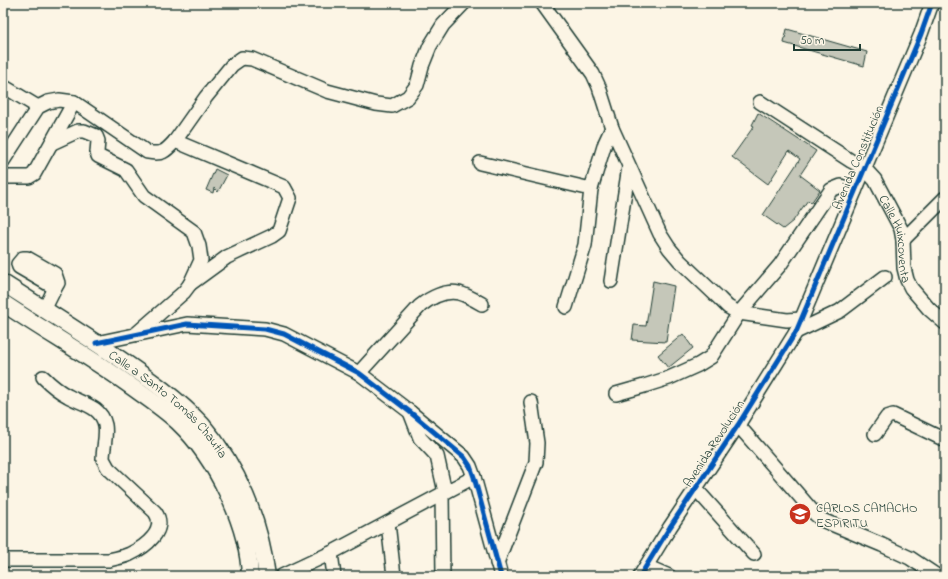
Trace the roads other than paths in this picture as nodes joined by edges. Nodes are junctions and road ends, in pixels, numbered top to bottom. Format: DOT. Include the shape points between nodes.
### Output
graph roads {
  1 [pos="464,3"];
  2 [pos="542,3"];
  3 [pos="932,3"];
  4 [pos="3,86"];
  5 [pos="74,102"];
  6 [pos="760,102"];
  7 [pos="38,107"];
  8 [pos="612,128"];
  9 [pos="175,141"];
  10 [pos="52,143"];
  11 [pos="3,161"];
  12 [pos="480,163"];
  13 [pos="629,167"];
  14 [pos="864,168"];
  15 [pos="3,177"];
  16 [pos="591,189"];
  17 [pos="855,191"];
  18 [pos="945,198"];
  19 [pos="903,240"];
  20 [pos="885,277"];
  21 [pos="611,281"];
  22 [pos="3,283"];
  23 [pos="190,284"];
  24 [pos="55,288"];
  25 [pos="3,303"];
  26 [pos="482,304"];
  27 [pos="566,307"];
  28 [pos="44,310"];
  29 [pos="739,313"];
  30 [pos="801,319"];
  31 [pos="945,323"];
  32 [pos="796,332"];
  33 [pos="134,335"];
  34 [pos="96,343"];
  35 [pos="359,373"];
  36 [pos="43,377"];
  37 [pos="616,394"];
  38 [pos="531,402"];
  39 [pos="410,412"];
  40 [pos="738,425"];
  41 [pos="875,434"];
  42 [pos="945,440"];
  43 [pos="474,477"];
  44 [pos="696,489"];
  45 [pos="443,493"];
  46 [pos="388,523"];
  47 [pos="331,553"];
  48 [pos="754,554"];
  49 [pos="3,560"];
  50 [pos="497,563"];
  51 [pos="643,571"];
  52 [pos="250,576"];
  53 [pos="267,576"];
  54 [pos="282,576"];
  55 [pos="334,576"];
  56 [pos="394,576"];
  57 [pos="443,576"];
  58 [pos="501,576"];
  59 [pos="669,576"];
  60 [pos="937,576"];
  1 -- 9 [label="street" via="443,25 430,46 417,85 408,97 392,106 327,91 252,59 242,58 232,65 215,86"];
  2 -- 8 [label="street" via="593,74"];
  3 -- 14 [label="street, Avenida Constitución"];
  4 -- 7 [label="street"];
  5 -- 7 [label="street" via="59,100"];
  5 -- 9 [label="street" via="147,152 154,154 166,151"];
  5 -- 10 [label="street"];
  6 -- 14 [label="street"];
  7 -- 11 [label="street"];
  8 -- 13 [label="street"];
  8 -- 16 [label="street"];
  9 -- 23 [label="street" via="284,187 290,198 278,231 227,257"];
  10 -- 15 [label="street" via="34,174 29,177"];
  10 -- 23 [label="street" via="78,131 96,136 98,156 126,170 144,196 194,232 201,260"];
  12 -- 16 [label="street"];
  13 -- 21 [label="street"];
  13 -- 29 [label="street" via="669,248 728,307"];
  14 -- 17 [label="street, Avenida Constitución"];
  14 -- 19 [label="street, Calle Huixcoventa" via="875,180 901,229"];
  16 -- 27 [label="street" via="585,245"];
  17 -- 29 [label="street" via="841,186 831,190 780,265"];
  17 -- 30 [label="street, Avenida Constitución"];
  18 -- 19 [label="street"];
  19 -- 31 [label="street, Calle Huixcoventa" via="907,280 918,297"];
  20 -- 32 [label="street" via="840,311"];
  22 -- 28 [label="main road, Calle a Santo Tomás Chautla"];
  23 -- 33 [label="street"];
  24 -- 28 [label="street"];
  25 -- 52 [label="main road, Calle a Santo Tomás Chautla" via="87,356 156,404 187,432 214,470 233,504 245,544"];
  26 -- 35 [label="street" via="458,293 448,292 430,299 420,306"];
  28 -- 34 [label="main road, Calle a Santo Tomás Chautla"];
  29 -- 30 [label="street" via="787,320"];
  29 -- 37 [label="street" via="711,358 668,378"];
  30 -- 32 [label="street, Avenida Revolución"];
  32 -- 40 [label="street, Avenida Revolución"];
  33 -- 34 [label="street"];
  33 -- 35 [label="street" via="187,324 265,329 284,334"];
  34 -- 53 [label="main road, Calle a Santo Tomás Chautla" via="168,393 214,441 236,475 250,508"];
  35 -- 39 [label="street"];
  36 -- 49 [label="street" via="68,397 97,410 105,426 105,463 148,504 160,522 158,531 147,542 130,554 109,560"];
  38 -- 50 [label="street" via="538,443 536,462"];
  39 -- 43 [label="street" via="464,457"];
  39 -- 45 [label="street" via="418,435 439,460"];
  40 -- 44 [label="street, Avenida Revolución"];
  40 -- 60 [label="street" via="822,520 910,558"];
  41 -- 42 [label="street" via="887,417 893,415"];
  43 -- 45 [label="street"];
  43 -- 50 [label="street"];
  44 -- 48 [label="street"];
  44 -- 51 [label="street, Avenida Revolución"];
  45 -- 46 [label="street"];
  45 -- 57 [label="street"];
  46 -- 47 [label="street"];
  46 -- 56 [label="street"];
  47 -- 54 [label="street"];
  47 -- 55 [label="street"];
  50 -- 58 [label="street"];
  51 -- 59 [label="street"];
}
